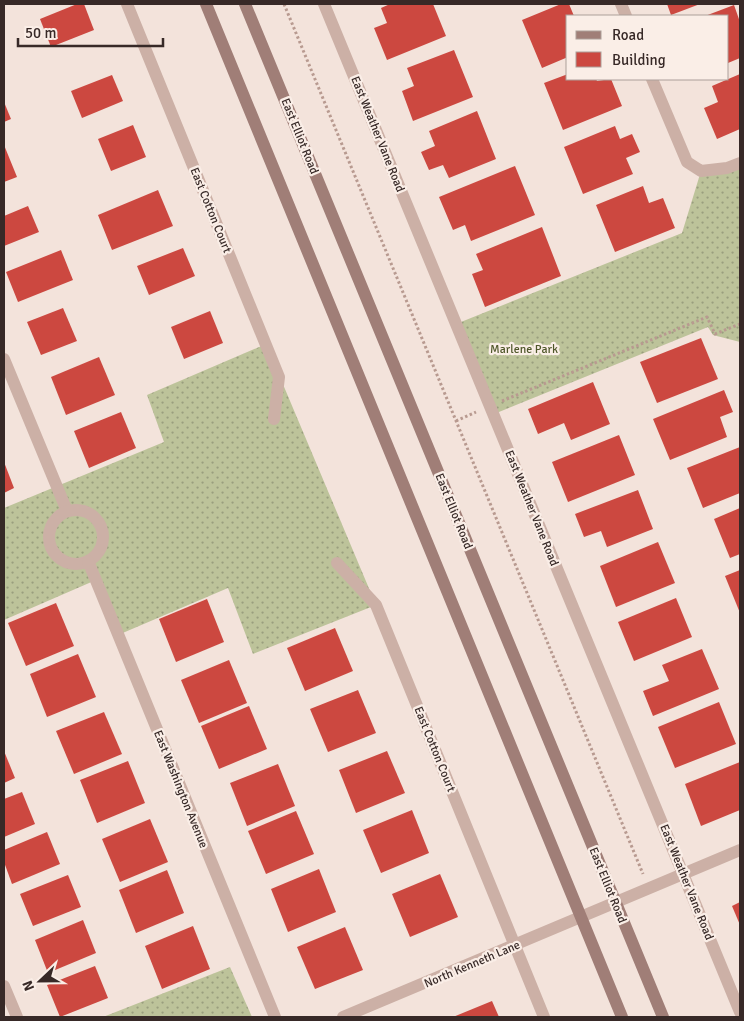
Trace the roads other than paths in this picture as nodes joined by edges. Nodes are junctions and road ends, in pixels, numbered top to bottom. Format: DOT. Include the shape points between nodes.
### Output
graph roads {
  1 [pos="127,4"];
  2 [pos="206,4"];
  3 [pos="245,4"];
  4 [pos="324,4"];
  5 [pos="652,80"];
  6 [pos="740,163"];
  7 [pos="4,359"];
  8 [pos="274,419"];
  9 [pos="67,511"];
  10 [pos="88,561"];
  11 [pos="337,563"];
  12 [pos="740,850"];
  13 [pos="683,874"];
  14 [pos="615,902"];
  15 [pos="582,919"];
  16 [pos="514,946"];
  17 [pos="4,986"];
  18 [pos="740,1012"];
  19 [pos="17,1017"];
  20 [pos="275,1017"];
  21 [pos="344,1017"];
  22 [pos="544,1017"];
  23 [pos="622,1017"];
  24 [pos="663,1017"];
  1 -- 8 [label="street, East Cotton Court" via="279,376"];
  2 -- 15 [label="main road"];
  3 -- 14 [label="main road, East Elliot Road"];
  4 -- 13 [label="street, East Weather Vane Road"];
  5 -- 6 [label="street" via="686,162 701,171"];
  7 -- 9 [label="street"];
  9 -- 10 [label="street" via="79,509 88,512 101,524 103,543 98,553"];
  9 -- 10 [label="street" via="52,523 49,543 62,561 75,564"];
  10 -- 20 [label="street, East Washington Avenue"];
  11 -- 16 [label="street, East Cotton Court" via="376,605"];
  12 -- 13 [label="street, North Kenneth Lane"];
  13 -- 14 [label="street, North Kenneth Lane"];
  13 -- 18 [label="street, East Weather Vane Road"];
  14 -- 15 [label="street, North Kenneth Lane"];
  14 -- 24 [label="main road, East Elliot Road"];
  15 -- 16 [label="street, North Kenneth Lane"];
  15 -- 23 [label="main road"];
  16 -- 21 [label="street, North Kenneth Lane"];
  16 -- 22 [label="street, East Cotton Court"];
  17 -- 19 [label="street"];
}
